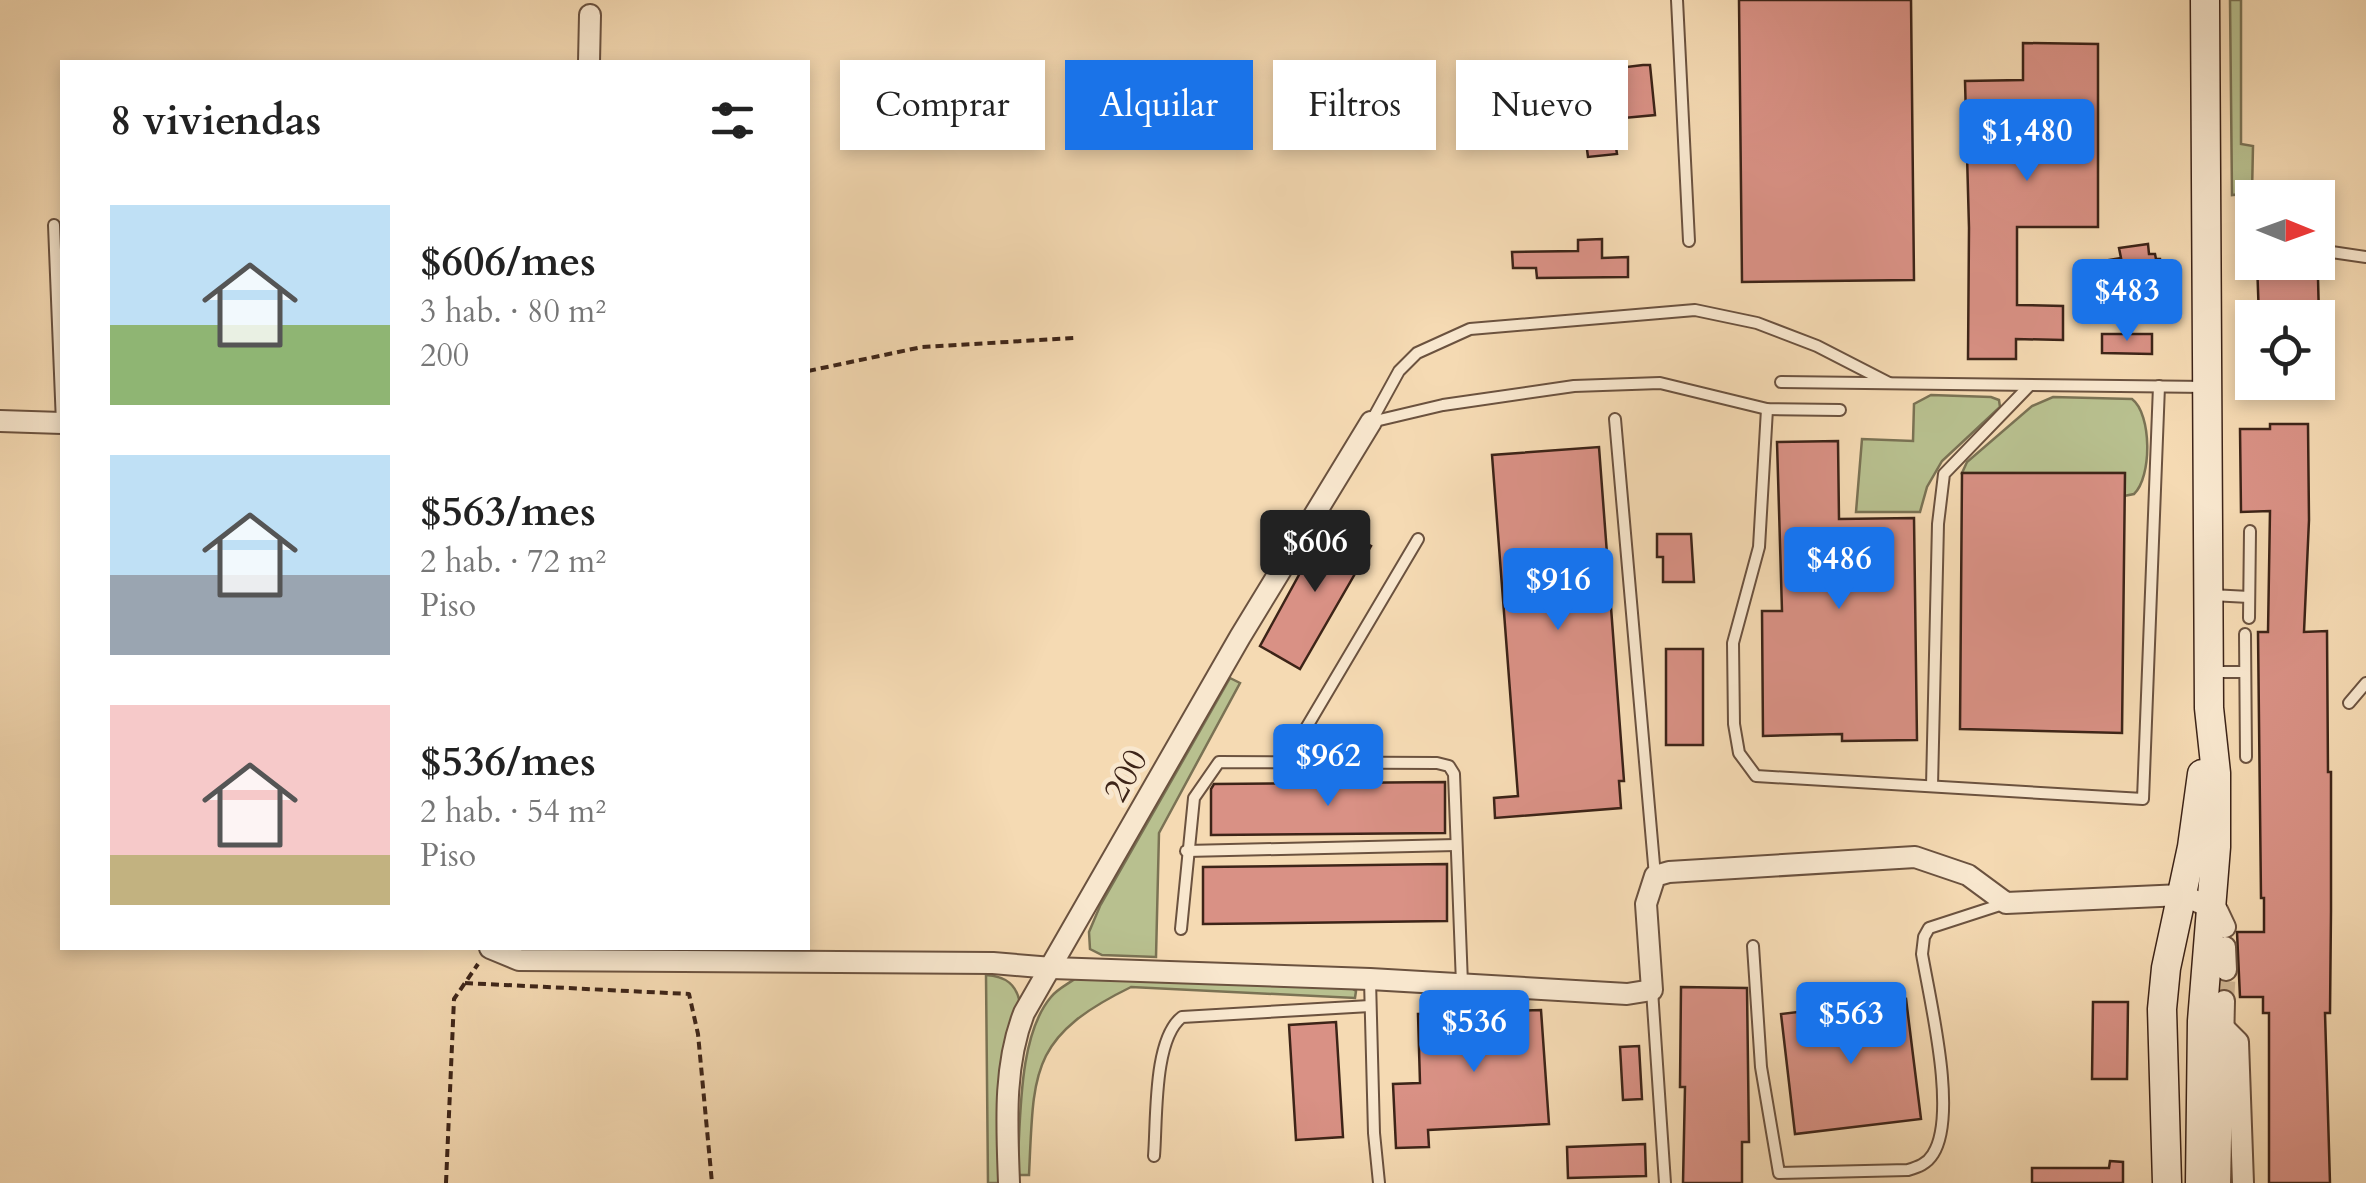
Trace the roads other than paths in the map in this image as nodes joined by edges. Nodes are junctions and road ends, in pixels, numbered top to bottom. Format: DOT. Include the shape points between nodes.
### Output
graph roads {
  1 [pos="1678,0"];
  2 [pos="2205,0"];
  3 [pos="590,14"];
  4 [pos="589,60"];
  5 [pos="54,225"];
  6 [pos="1690,241"];
  7 [pos="2335,252"];
  8 [pos="2366,257"];
  9 [pos="60,373"];
  10 [pos="1781,382"];
  11 [pos="1889,383"];
  12 [pos="2030,385"];
  13 [pos="2159,386"];
  14 [pos="2208,387"];
  15 [pos="1767,409"];
  16 [pos="1840,410"];
  17 [pos="1614,419"];
  18 [pos="0,421"];
  19 [pos="60,422"];
  20 [pos="1372,422"];
  21 [pos="2250,531"];
  22 [pos="1418,539"];
  23 [pos="2208,595"];
  24 [pos="2250,596"];
  25 [pos="2250,618"];
  26 [pos="2245,634"];
  27 [pos="2209,672"];
  28 [pos="2246,672"];
  29 [pos="2366,684"];
  30 [pos="2349,703"];
  31 [pos="2209,708"];
  32 [pos="2246,756"];
  33 [pos="1286,762"];
  34 [pos="1932,786"];
  35 [pos="1456,844"];
  36 [pos="1186,851"];
  37 [pos="1655,876"];
  38 [pos="2182,896"];
  39 [pos="2006,903"];
  40 [pos="2220,927"];
  41 [pos="1180,929"];
  42 [pos="1753,946"];
  43 [pos="495,950"];
  44 [pos="1052,968"];
  45 [pos="2166,968"];
  46 [pos="2226,970"];
  47 [pos="1370,979"];
  48 [pos="1462,984"];
  49 [pos="1652,990"];
  50 [pos="2224,1000"];
  51 [pos="1370,1006"];
  52 [pos="2212,1023"];
  53 [pos="2163,1050"];
  54 [pos="1154,1156"];
  55 [pos="1009,1183"];
  56 [pos="1379,1183"];
  57 [pos="1665,1183"];
  58 [pos="2167,1183"];
  59 [pos="2200,1183"];
  60 [pos="2220,1183"];
  61 [pos="2242,1183"];
  1 -- 6 [label="lane"];
  2 -- 14 [label="main road"];
  3 -- 4 [label="street"];
  5 -- 9 [label="lane"];
  7 -- 8 [label="lane"];
  10 -- 11 [label="lane"];
  11 -- 12 [label="lane"];
  11 -- 20 [label="lane" via="1757,323 1695,310 1470,329 1417,353 1399,371"];
  12 -- 13 [label="lane"];
  12 -- 34 [label="lane" via="1944,474"];
  13 -- 14 [label="lane"];
  13 -- 34 [label="lane" via="2143,799"];
  14 -- 23 [label="main road"];
  15 -- 16 [label="lane"];
  15 -- 20 [label="lane" via="1660,384 1574,386 1442,404"];
  15 -- 34 [label="lane" via="1758,547 1733,643 1739,753 1756,776"];
  17 -- 37 [label="lane"];
  18 -- 19 [label="street"];
  20 -- 44 [label="street, 200" via="1240,637"];
  21 -- 24 [label="lane"];
  22 -- 33 [label="lane"];
  23 -- 24 [label="lane"];
  23 -- 27 [label="main road"];
  24 -- 25 [label="lane"];
  26 -- 28 [label="lane"];
  27 -- 28 [label="lane"];
  27 -- 31 [label="main road"];
  28 -- 32 [label="lane"];
  29 -- 30 [label="lane"];
  31 -- 38 [label="main road"];
  31 -- 40 [label="main road"];
  33 -- 35 [label="lane" via="1449,766"];
  33 -- 36 [label="lane" via="1219,762 1194,798"];
  35 -- 36 [label="lane"];
  35 -- 48 [label="lane"];
  36 -- 41 [label="lane"];
  37 -- 39 [label="street" via="1916,857 1968,875"];
  37 -- 49 [label="street" via="1646,904"];
  38 -- 39 [label="street"];
  38 -- 40 [label="street"];
  38 -- 45 [label="main road"];
  39 -- 42 [label="lane" via="1929,928 1924,937 1944,1091 1935,1152 1908,1170 1779,1173 1760,1067"];
  40 -- 46 [label="street"];
  40 -- 52 [label="main road"];
  43 -- 44 [label="street" via="519,960"];
  44 -- 47 [label="street"];
  44 -- 55 [label="street, 200" via="1013,1042"];
  45 -- 52 [label="main road" via="2182,997"];
  45 -- 53 [label="main road"];
  47 -- 48 [label="street"];
  47 -- 51 [label="lane"];
  48 -- 49 [label="street"];
  49 -- 57 [label="lane"];
  50 -- 52 [label="street"];
  51 -- 54 [label="lane" via="1182,1017 1164,1042"];
  51 -- 56 [label="lane"];
  52 -- 53 [label="main road" via="2182,1032"];
  52 -- 59 [label="main road"];
  52 -- 60 [label="street"];
  52 -- 61 [label="street" via="2238,1042"];
  53 -- 58 [label="main road"];
}
